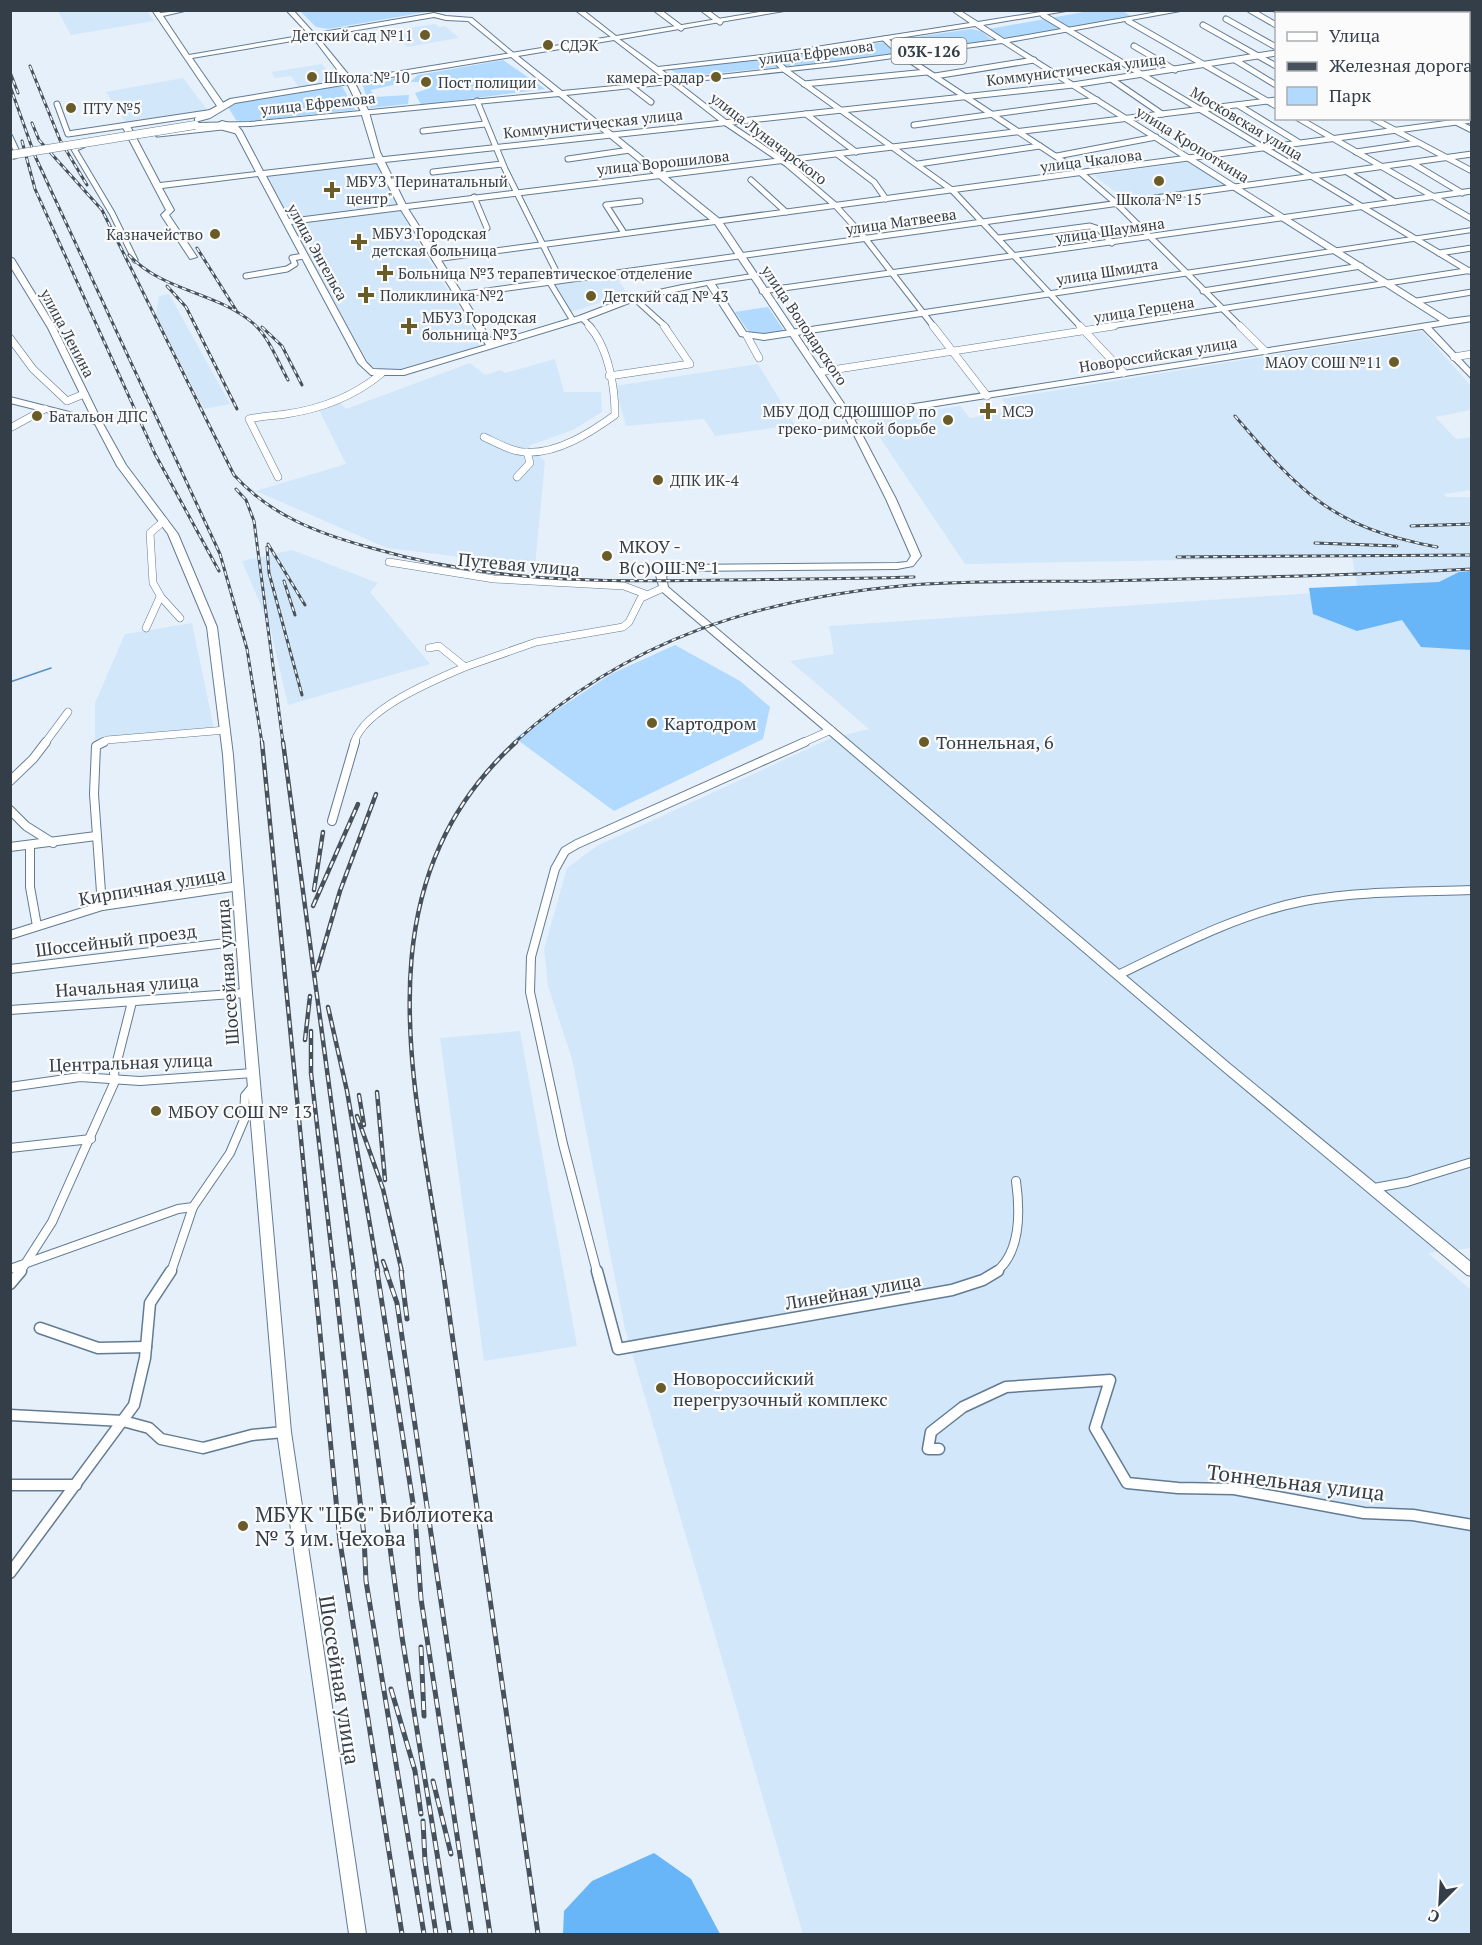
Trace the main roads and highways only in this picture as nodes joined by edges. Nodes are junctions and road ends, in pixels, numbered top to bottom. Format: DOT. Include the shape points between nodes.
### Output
graph roads {
  1 [pos="186,10"];
  2 [pos="289,10"];
  3 [pos="578,10"];
  4 [pos="787,10"];
  5 [pos="954,10"];
  6 [pos="1069,10"];
  7 [pos="1183,10"];
  8 [pos="767,12"];
  9 [pos="156,13"];
  10 [pos="980,26"];
  11 [pos="313,36"];
  12 [pos="615,38"];
  13 [pos="1005,41"];
  14 [pos="513,55"];
  15 [pos="187,57"];
  16 [pos="656,69"];
  17 [pos="672,81"];
  18 [pos="351,83"];
  19 [pos="559,93"];
  20 [pos="225,104"];
  21 [pos="365,112"];
  22 [pos="194,120"];
  23 [pos="222,123"];
  24 [pos="249,124"];
  25 [pos="126,126"];
  26 [pos="239,133"];
  27 [pos="12,155"];
  28 [pos="380,160"];
  29 [pos="261,172"];
  30 [pos="157,186"];
  31 [pos="403,207"];
  32 [pos="285,222"];
  33 [pos="1472,230"];
  34 [pos="1335,250"];
  35 [pos="193,257"];
  36 [pos="10,259"];
  37 [pos="753,276"];
  38 [pos="709,282"];
  39 [pos="1472,318"];
  40 [pos="1448,322"];
  41 [pos="1425,326"];
  42 [pos="790,333"];
  43 [pos="491,346"];
  44 [pos="1470,374"];
  45 [pos="10,400"];
  46 [pos="849,417"];
  47 [pos="98,422"];
  48 [pos="1472,1271"];
  49 [pos="358,1935"];
  1 -- 9 [label="main road"];
  2 -- 11 [label="main road"];
  3 -- 12 [label="main road, улица Луначарского"];
  4 -- 8 [label="main road, улица Ефремова"];
  5 -- 10 [label="main road, улица Кропоткина"];
  6 -- 10 [label="main road, улица Ефремова / 03К-126"];
  7 -- 13 [label="main road, улица Ефремова / 03К-126"];
  8 -- 12 [label="main road, улица Ефремова"];
  9 -- 15 [label="main road"];
  10 -- 13 [label="main road, улица Кропоткина"];
  10 -- 16 [label="main road, улица Ефремова / 03К-126"];
  11 -- 14 [label="main road, улица Володарского" via="427,15 466,17"];
  11 -- 15 [label="main road"];
  11 -- 18 [label="main road"];
  12 -- 14 [label="main road, улица Ефремова"];
  12 -- 16 [label="main road, улица Луначарского"];
  13 -- 17 [label="main road, улица Ефремова / 03К-126"];
  13 -- 34 [label="main road, улица Кропоткина"];
  14 -- 18 [label="main road, улица Ефремова"];
  14 -- 19 [label="main road, улица Володарского"];
  15 -- 20 [label="main road"];
  16 -- 17 [label="main road, улица Луначарского"];
  17 -- 19 [label="main road, улица Ефремова"];
  18 -- 20 [label="main road, улица Ефремова"];
  18 -- 21 [label="main road"];
  19 -- 21 [label="main road, улица Ефремова"];
  19 -- 37 [label="main road, улица Володарского" via="718,222"];
  20 -- 22 [label="main road, улица Ефремова" via="210,116"];
  20 -- 24 [label="main road" via="236,122"];
  21 -- 24 [label="main road, улица Ефремова"];
  21 -- 28 [label="main road"];
  22 -- 23 [label="main road, улица Ефремова"];
  22 -- 27 [label="main road, улица Ефремова, bridge"];
  23 -- 24 [label="main road, улица Ефремова"];
  23 -- 26 [label="main road"];
  24 -- 26 [label="main road"];
  25 -- 30 [label="main road"];
  26 -- 29 [label="main road, улица Энгельса"];
  28 -- 29 [label="main road, Коммунистическая улица"];
  28 -- 31 [label="main road"];
  29 -- 30 [label="main road, Коммунистическая улица"];
  29 -- 32 [label="main road, улица Энгельса"];
  30 -- 35 [label="main road" via="171,210 165,215"];
  31 -- 32 [label="main road, улица Ворошилова"];
  31 -- 43 [label="main road"];
  32 -- 43 [label="main road, улица Энгельса" via="366,370 401,373"];
  33 -- 34 [label="main road, улица Шмидта"];
  34 -- 40 [label="main road, улица Кропоткина"];
  34 -- 42 [label="main road, улица Шмидта"];
  36 -- 47 [label="main road, улица Ленина" via="52,328"];
  37 -- 38 [label="main road"];
  37 -- 42 [label="main road, улица Володарского"];
  38 -- 42 [label="main road, улица Шмидта" via="747,336"];
  38 -- 43 [label="main road" via="634,298"];
  39 -- 40 [label="main road, Новороссийская улица"];
  40 -- 41 [label="main road, Новороссийская улица"];
  41 -- 44 [label="main road"];
  41 -- 46 [label="main road, Новороссийская улица"];
  42 -- 46 [label="main road, улица Володарского"];
  45 -- 47 [label="main road"];
  46 -- 48 [label="main road, улица Володарского" via="916,559 904,565 678,568 662,575 663,588 1268,1103"];
  47 -- 49 [label="main road, Шоссейная улица" via="122,466 173,534 212,627 226,730 284,1432"];
}
